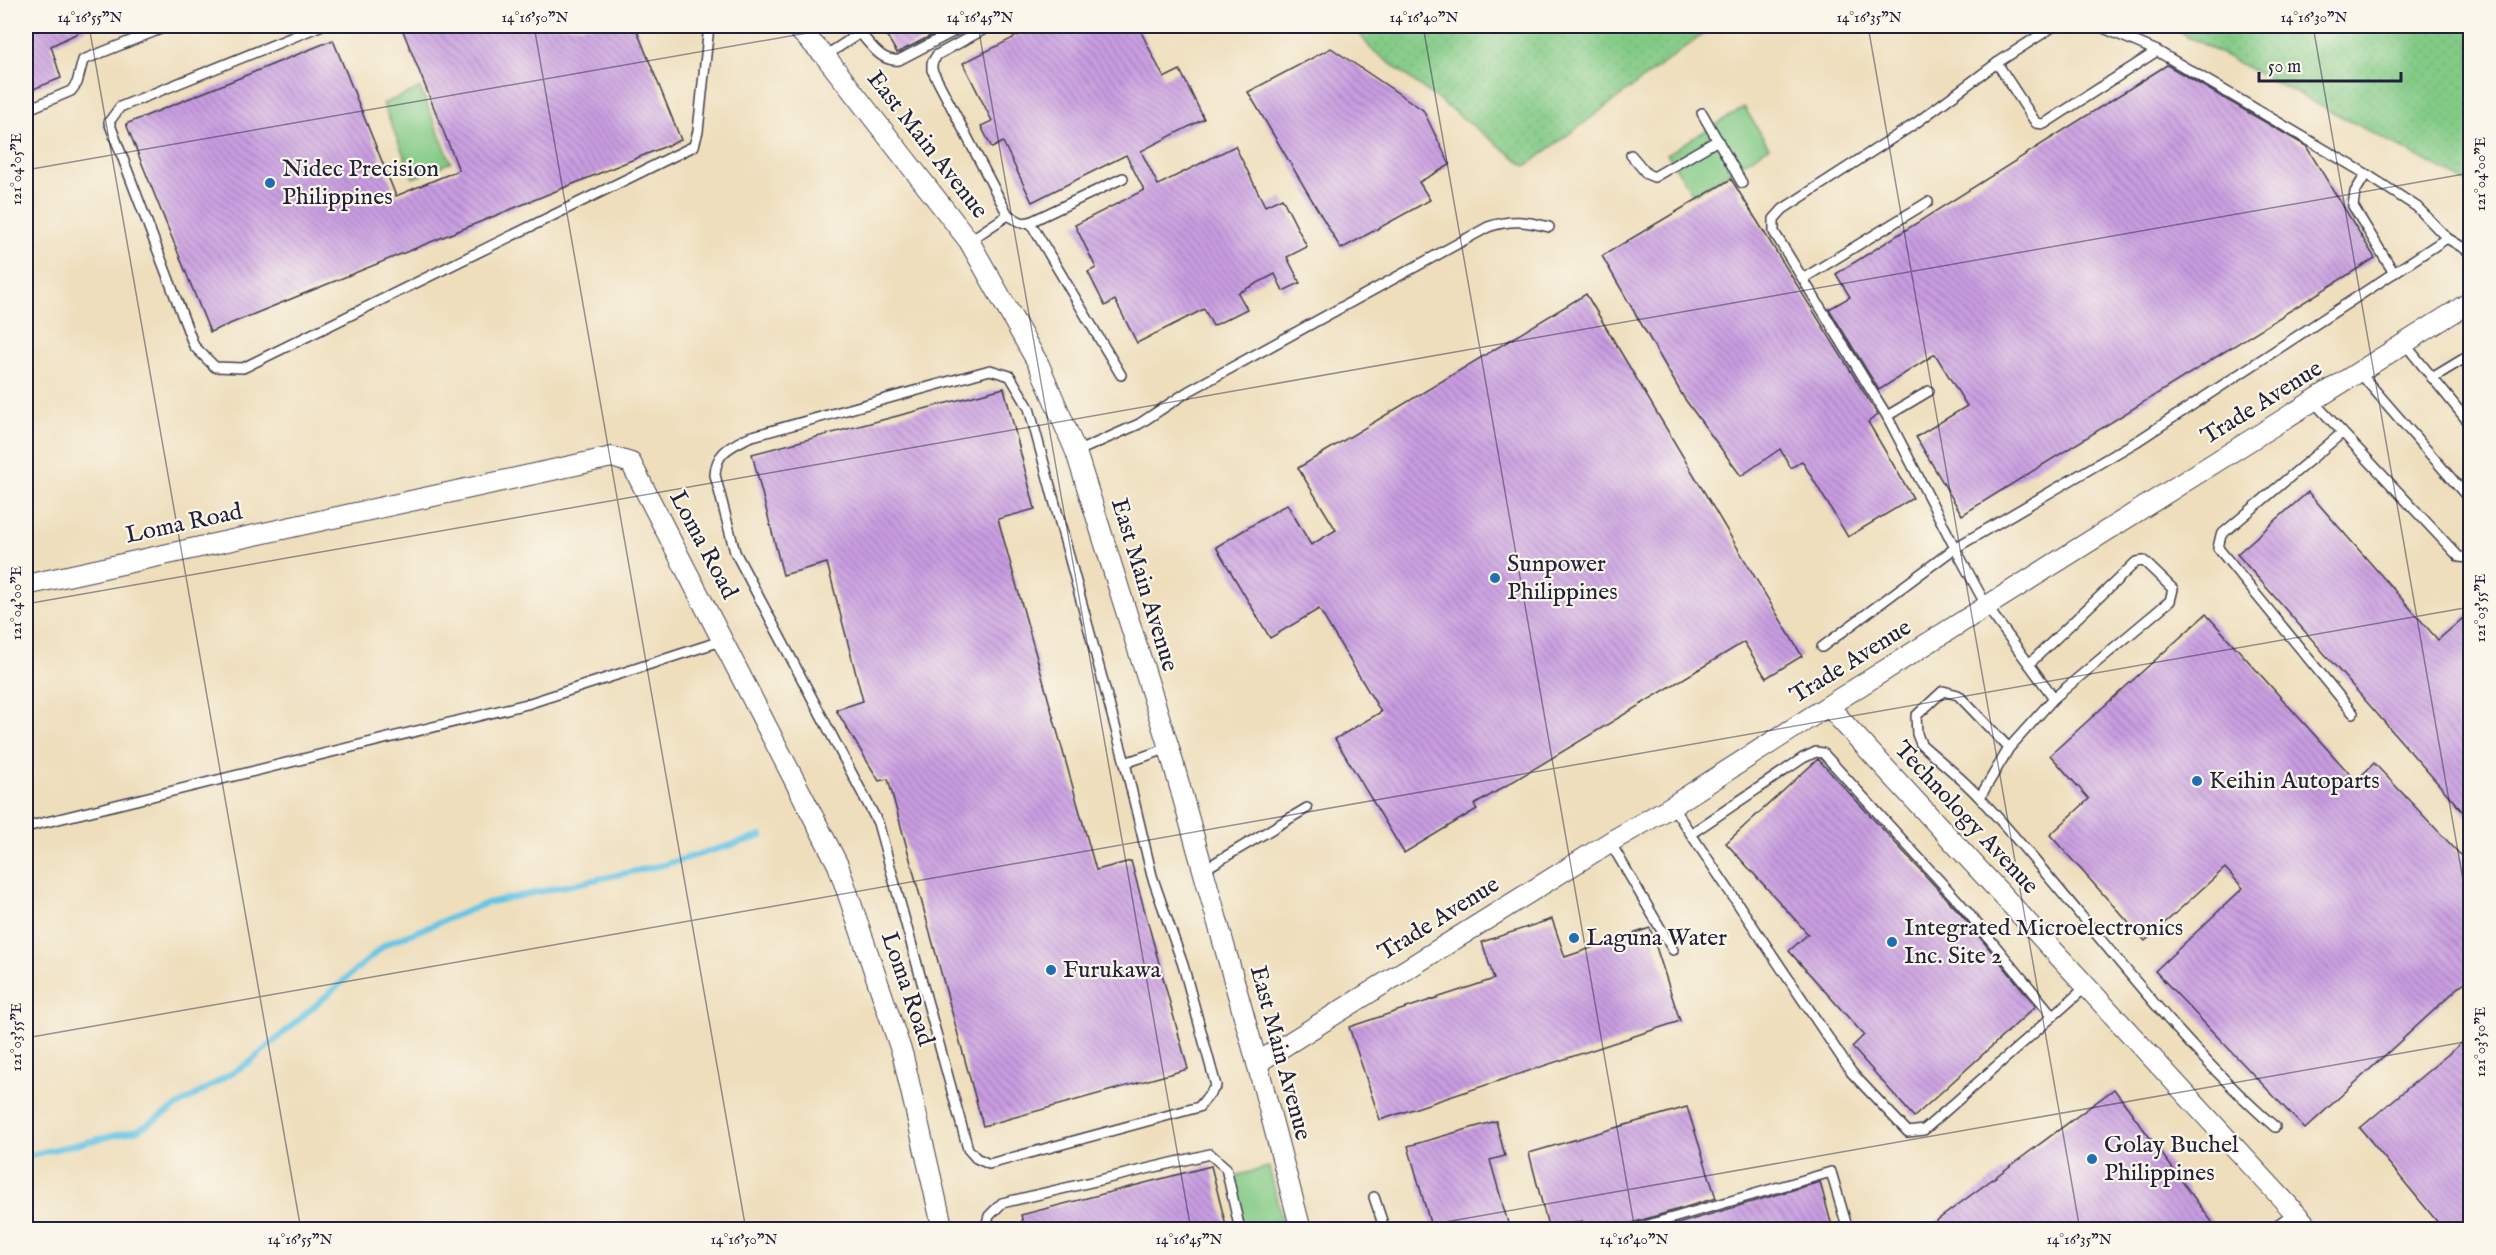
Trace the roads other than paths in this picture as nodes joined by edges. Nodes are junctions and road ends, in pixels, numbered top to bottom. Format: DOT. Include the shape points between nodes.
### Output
graph roads {
  1 [pos="168,26"];
  2 [pos="320,26"];
  3 [pos="709,26"];
  4 [pos="795,26"];
  5 [pos="964,26"];
  6 [pos="990,26"];
  7 [pos="2054,26"];
  8 [pos="2099,26"];
  9 [pos="149,29"];
  10 [pos="857,29"];
  11 [pos="2157,51"];
  12 [pos="825,56"];
  13 [pos="1997,63"];
  14 [pos="26,110"];
  15 [pos="1702,113"];
  16 [pos="1718,140"];
  17 [pos="1631,154"];
  18 [pos="2366,174"];
  19 [pos="1123,178"];
  20 [pos="1742,183"];
  21 [pos="1928,202"];
  22 [pos="1008,215"];
  23 [pos="1030,222"];
  24 [pos="1549,228"];
  25 [pos="2447,237"];
  26 [pos="969,241"];
  27 [pos="2470,252"];
  28 [pos="2394,273"];
  29 [pos="1804,278"];
  30 [pos="2470,302"];
  31 [pos="2405,344"];
  32 [pos="2470,355"];
  33 [pos="2360,372"];
  34 [pos="1121,375"];
  35 [pos="2432,378"];
  36 [pos="1929,391"];
  37 [pos="2313,401"];
  38 [pos="1887,416"];
  39 [pos="2470,424"];
  40 [pos="2342,433"];
  41 [pos="1076,452"];
  42 [pos="2470,501"];
  43 [pos="1955,548"];
  44 [pos="2470,558"];
  45 [pos="26,585"];
  46 [pos="1987,607"];
  47 [pos="724,640"];
  48 [pos="1822,647"];
  49 [pos="2029,664"];
  50 [pos="2054,698"];
  51 [pos="1828,706"];
  52 [pos="2353,714"];
  53 [pos="1169,748"];
  54 [pos="2009,748"];
  55 [pos="1125,763"];
  56 [pos="1980,797"];
  57 [pos="1672,806"];
  58 [pos="1307,808"];
  59 [pos="26,827"];
  60 [pos="1692,832"];
  61 [pos="1610,842"];
  62 [pos="1203,870"];
  63 [pos="1673,950"];
  64 [pos="2087,986"];
  65 [pos="2053,1016"];
  66 [pos="1257,1063"];
  67 [pos="2275,1127"];
  68 [pos="1374,1197"];
  69 [pos="2295,1212"];
  70 [pos="943,1230"];
  71 [pos="986,1230"];
  72 [pos="1240,1230"];
  73 [pos="1301,1230"];
  74 [pos="1385,1230"];
  75 [pos="1631,1230"];
  76 [pos="1848,1230"];
  77 [pos="2270,1230"];
  78 [pos="2311,1230"];
  1 -- 9 [label="lane"];
  2 -- 3 [label="lane" via="120,107 109,122 194,346 215,367 243,368 694,146"];
  4 -- 12 [label="street, East Main Avenue"];
  5 -- 10 [label="lane" via="890,61"];
  6 -- 22 [label="lane" via="937,55 932,70"];
  7 -- 13 [label="lane"];
  8 -- 11 [label="lane"];
  9 -- 14 [label="lane" via="83,60 71,91"];
  10 -- 12 [label="lane"];
  11 -- 13 [label="lane" via="2044,124 2036,123"];
  11 -- 18 [label="lane"];
  12 -- 26 [label="street, East Main Avenue"];
  13 -- 29 [label="lane" via="1916,123 1783,209 1774,219 1774,232"];
  15 -- 16 [label="lane"];
  16 -- 17 [label="lane" via="1654,177"];
  16 -- 20 [label="lane"];
  18 -- 25 [label="lane" via="2418,207"];
  18 -- 28 [label="lane" via="2355,192 2353,206"];
  19 -- 23 [label="lane"];
  21 -- 29 [label="lane"];
  22 -- 23 [label="lane" via="1022,223"];
  22 -- 26 [label="lane"];
  23 -- 34 [label="lane"];
  24 -- 41 [label="lane" via="1526,221 1506,221 1488,227 1189,391 1139,424"];
  25 -- 27 [label="lane"];
  25 -- 28 [label="lane"];
  26 -- 41 [label="street, East Main Avenue" via="1039,365"];
  28 -- 43 [label="lane" via="2139,440"];
  29 -- 38 [label="lane"];
  30 -- 31 [label="street, Trade Avenue"];
  31 -- 33 [label="street, Trade Avenue"];
  31 -- 35 [label="lane"];
  32 -- 35 [label="lane"];
  33 -- 37 [label="street, Trade Avenue"];
  33 -- 42 [label="lane"];
  35 -- 39 [label="lane"];
  36 -- 38 [label="lane"];
  37 -- 40 [label="lane"];
  37 -- 46 [label="street, Trade Avenue"];
  38 -- 43 [label="lane"];
  40 -- 44 [label="lane" via="2459,557"];
  40 -- 52 [label="lane" via="2221,535 2218,548"];
  41 -- 53 [label="street, East Main Avenue"];
  43 -- 46 [label="lane"];
  43 -- 48 [label="lane"];
  45 -- 47 [label="street, Loma Road" via="612,457 631,463"];
  46 -- 49 [label="lane"];
  46 -- 51 [label="street, Trade Avenue"];
  47 -- 59 [label="lane" via="527,704"];
  47 -- 70 [label="street, Loma Road" via="838,865 903,1056"];
  49 -- 50 [label="lane"];
  49 -- 50 [label="lane" via="2136,562 2144,561 2173,589 2170,601"];
  50 -- 54 [label="lane"];
  51 -- 57 [label="street, Trade Avenue"];
  51 -- 64 [label="street, Technology Avenue"];
  53 -- 55 [label="lane"];
  53 -- 62 [label="street, East Main Avenue"];
  54 -- 56 [label="lane"];
  54 -- 56 [label="lane" via="1958,695 1943,691 1916,716 1921,744"];
  55 -- 55 [label="lane" via="1152,876 1183,965 1216,1086 1199,1107 989,1164 969,1149 878,823 735,552 715,476 716,463 723,451 750,437 990,369 1010,376 1029,408"];
  56 -- 67 [label="lane" via="2160,1008 2243,1099"];
  57 -- 60 [label="lane"];
  57 -- 61 [label="street, Trade Avenue"];
  58 -- 62 [label="lane"];
  60 -- 65 [label="lane" via="1803,758 1823,753 1960,903"];
  60 -- 65 [label="lane" via="1852,1072 1908,1132 1924,1130"];
  61 -- 63 [label="lane"];
  61 -- 66 [label="street, Trade Avenue"];
  62 -- 66 [label="street, East Main Avenue"];
  64 -- 65 [label="lane"];
  64 -- 69 [label="street, Technology Avenue"];
  66 -- 73 [label="street, East Main Avenue"];
  68 -- 74 [label="lane"];
  69 -- 77 [label="lane"];
  69 -- 78 [label="street, Technology Avenue"];
  71 -- 72 [label="lane" via="989,1216 1002,1203 1210,1154 1226,1168"];
  75 -- 76 [label="lane" via="1831,1172"];
}
